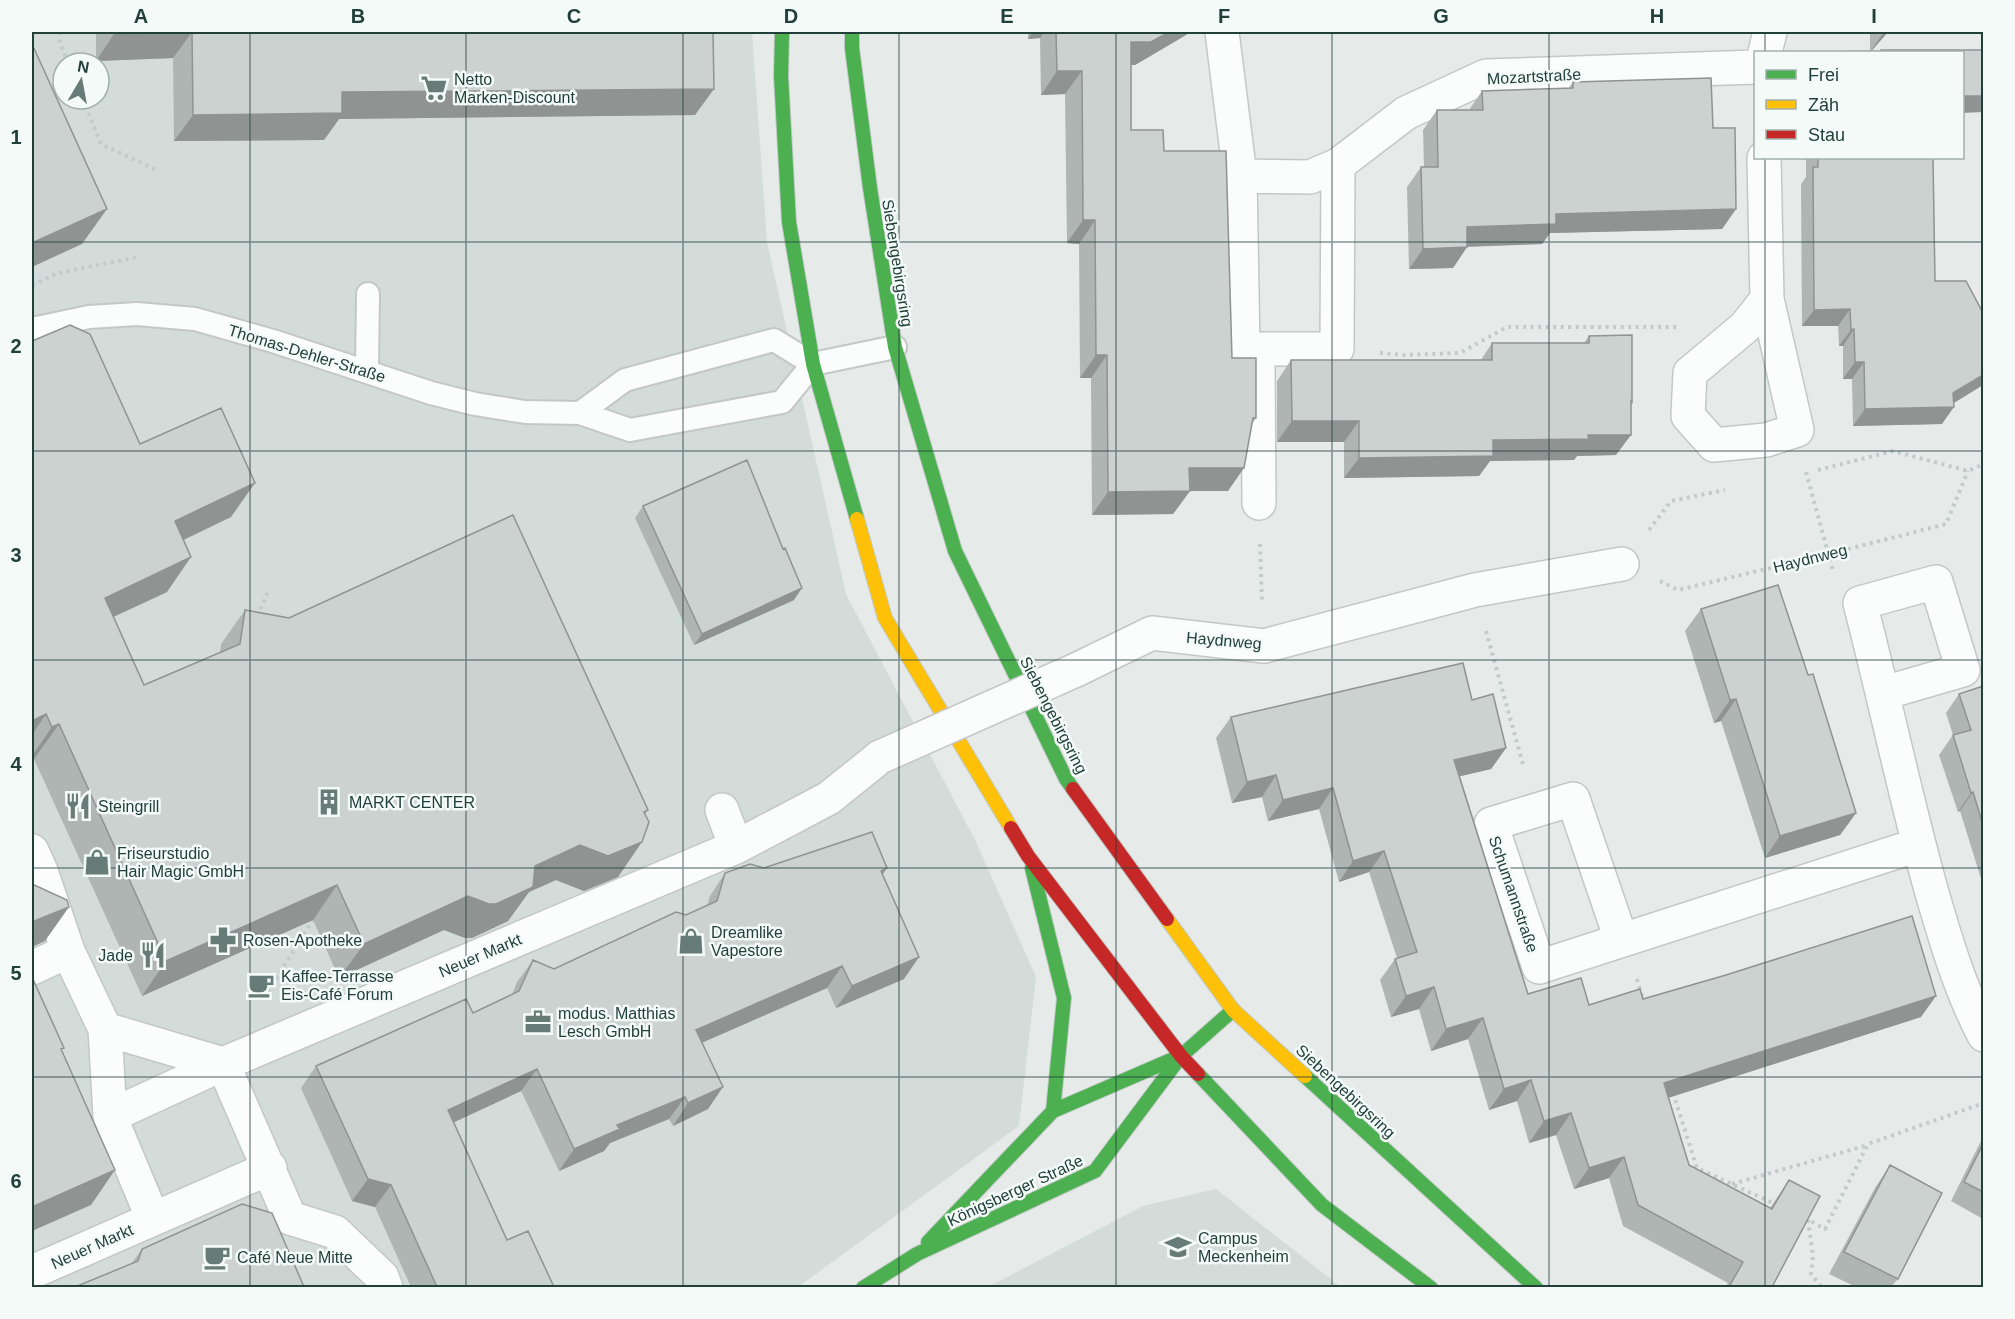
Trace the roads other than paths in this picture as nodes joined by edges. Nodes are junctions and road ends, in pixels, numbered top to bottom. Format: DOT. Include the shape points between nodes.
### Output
graph roads {
  1 [pos="782,32"];
  2 [pos="852,32"];
  3 [pos="1222,32"];
  4 [pos="1770,32"];
  5 [pos="1765,51"];
  6 [pos="1754,67"];
  7 [pos="1764,159"];
  8 [pos="1338,165"];
  9 [pos="1240,176"];
  10 [pos="368,294"];
  11 [pos="1767,298"];
  12 [pos="32,328"];
  13 [pos="895,347"];
  14 [pos="1243,349"];
  15 [pos="813,364"];
  16 [pos="367,370"];
  17 [pos="580,413"];
  18 [pos="1259,503"];
  19 [pos="1622,564"];
  20 [pos="1884,693"];
  21 [pos="880,757"];
  22 [pos="722,810"];
  23 [pos="1918,845"];
  24 [pos="736,847"];
  25 [pos="32,851"];
  26 [pos="1028,856"];
  27 [pos="1621,939"];
  28 [pos="68,951"];
  29 [pos="32,968"];
  30 [pos="1233,1010"];
  31 [pos="105,1029"];
  32 [pos="1983,1035"];
  33 [pos="1180,1056"];
  34 [pos="223,1064"];
  35 [pos="1053,1111"];
  36 [pos="110,1116"];
  37 [pos="270,1168"];
  38 [pos="153,1219"];
  39 [pos="917,1254"];
  40 [pos="32,1272"];
  41 [pos="375,1284"];
  42 [pos="863,1287"];
  43 [pos="1431,1287"];
  44 [pos="1536,1287"];
  1 -- 15 [label="street" via="789,222"];
  2 -- 13 [label="street, Siebengebirgsring" via="870,188"];
  3 -- 9 [label="street"];
  4 -- 5 [label="street"];
  6 -- 8 [label="street, Mozartstraße" via="1486,75 1406,113"];
  7 -- 11 [label="street"];
  8 -- 9 [label="street, Mozartstraße" via="1310,177"];
  8 -- 14 [label="street" via="1337,349"];
  9 -- 14 [label="street"];
  10 -- 16 [label="lane"];
  11 -- 11 [label="street" via="1797,430 1766,440 1714,445 1688,416 1690,373 1745,327"];
  12 -- 16 [label="lane, Thomas-Dehler-Straße" via="89,317 137,314 195,319"];
  13 -- 15 [label="lane"];
  13 -- 30 [label="street, Siebengebirgsring" via="955,551 1066,779"];
  14 -- 18 [label="street" via="1258,367"];
  15 -- 17 [label="lane" via="774,340 625,380"];
  15 -- 17 [label="lane, Thomas-Dehler-Straße" via="782,402 630,430"];
  15 -- 26 [label="street" via="885,618"];
  16 -- 17 [label="lane, Thomas-Dehler-Straße" via="475,404 525,412"];
  19 -- 21 [label="street, Haydnweg, bridge" via="1475,590 1264,646 1152,633"];
  20 -- 20 [label="street" via="1963,670 1936,582 1860,603"];
  20 -- 23 [label="street"];
  21 -- 24 [label="street, Neuer Markt" via="829,798"];
  22 -- 24 [label="street"];
  23 -- 27 [label="street, Schumannstraße"];
  23 -- 32 [label="street" via="1952,962"];
  24 -- 34 [label="street, Neuer Markt"];
  25 -- 28 [label="street, Neuer Markt"];
  26 -- 33 [label="street"];
  26 -- 35 [label="street" via="1064,998"];
  27 -- 27 [label="street, Schumannstraße" via="1539,967 1491,825 1573,800"];
  28 -- 29 [label="street"];
  28 -- 31 [label="street, Neuer Markt"];
  30 -- 33 [label="street, Königsberger Straße"];
  30 -- 44 [label="street, Siebengebirgsring"];
  31 -- 34 [label="street"];
  31 -- 36 [label="street, Neuer Markt"];
  33 -- 35 [label="street, Königsberger Straße"];
  33 -- 39 [label="street, Königsberger Straße" via="1095,1171"];
  33 -- 43 [label="street" via="1322,1205"];
  34 -- 36 [label="street, Neuer Markt"];
  34 -- 37 [label="street"];
  35 -- 39 [label="street, Königsberger Straße"];
  36 -- 38 [label="street, Neuer Markt"];
  37 -- 38 [label="street, Neuer Markt"];
  37 -- 41 [label="street" via="290,1218 335,1232"];
  38 -- 40 [label="street, Neuer Markt"];
  39 -- 42 [label="street, Königsberger Straße"];
}
